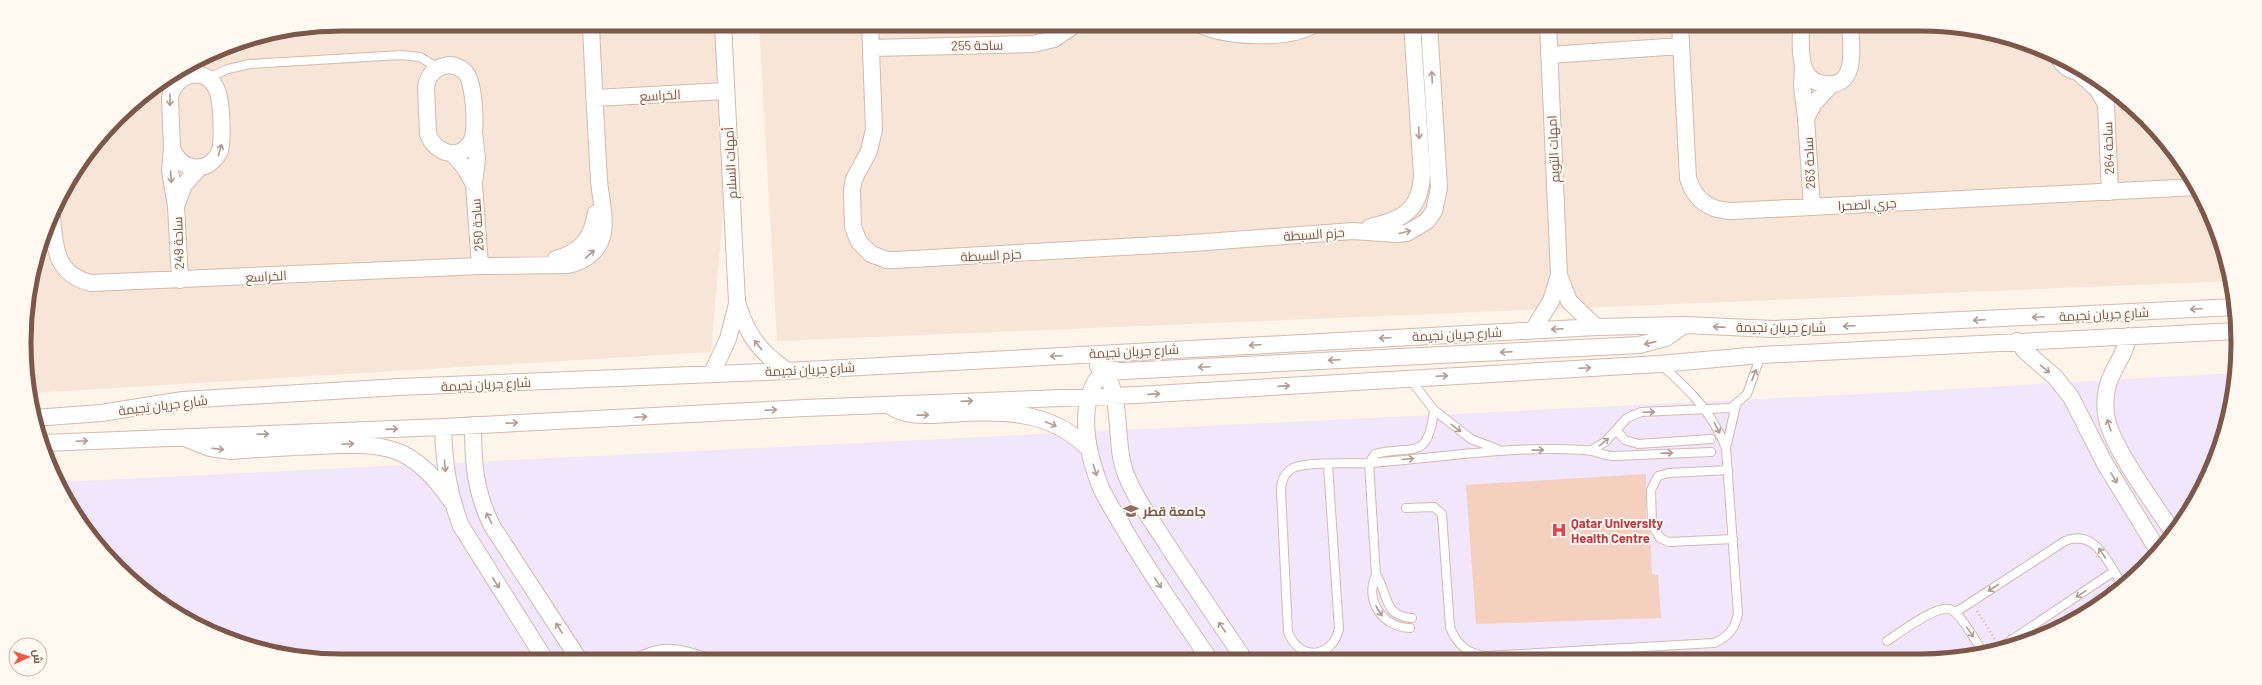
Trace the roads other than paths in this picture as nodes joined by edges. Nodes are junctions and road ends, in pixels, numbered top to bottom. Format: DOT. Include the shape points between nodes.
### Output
graph roads {
  1 [pos="590,31"];
  2 [pos="723,31"];
  3 [pos="871,31"];
  4 [pos="1066,31"];
  5 [pos="1223,31"];
  6 [pos="1298,31"];
  7 [pos="1413,31"];
  8 [pos="1429,31"];
  9 [pos="1548,31"];
  10 [pos="1680,31"];
  11 [pos="1801,31"];
  12 [pos="1850,31"];
  13 [pos="1414,42"];
  14 [pos="1430,42"];
  15 [pos="1681,46"];
  16 [pos="872,48"];
  17 [pos="1549,55"];
  18 [pos="1803,64"];
  19 [pos="438,68"];
  20 [pos="208,78"];
  21 [pos="2090,82"];
  22 [pos="1832,84"];
  23 [pos="726,91"];
  24 [pos="2107,94"];
  25 [pos="594,98"];
  26 [pos="2106,104"];
  27 [pos="1434,105"];
  28 [pos="1417,106"];
  29 [pos="1806,118"];
  30 [pos="474,131"];
  31 [pos="172,148"];
  32 [pos="452,154"];
  33 [pos="199,168"];
  34 [pos="474,184"];
  35 [pos="2189,187"];
  36 [pos="2110,192"];
  37 [pos="1419,196"];
  38 [pos="1437,199"];
  39 [pos="176,206"];
  40 [pos="1812,207"];
  41 [pos="53,229"];
  42 [pos="1352,231"];
  43 [pos="480,266"];
  44 [pos="1559,275"];
  45 [pos="180,280"];
  46 [pos="737,302"];
  47 [pos="2229,307"];
  48 [pos="1684,325"];
  49 [pos="1596,327"];
  50 [pos="1533,330"];
  51 [pos="2230,331"];
  52 [pos="2128,336"];
  53 [pos="2018,341"];
  54 [pos="1136,351"];
  55 [pos="1075,355"];
  56 [pos="1761,355"];
  57 [pos="1659,364"];
  58 [pos="787,371"];
  59 [pos="1103,372"];
  60 [pos="712,373"];
  61 [pos="1410,378"];
  62 [pos="1115,395"];
  63 [pos="1089,396"];
  64 [pos="886,404"];
  65 [pos="1736,405"];
  66 [pos="1434,410"];
  67 [pos="1706,410"];
  68 [pos="41,418"];
  69 [pos="473,425"];
  70 [pos="443,427"];
  71 [pos="1616,430"];
  72 [pos="182,437"];
  73 [pos="1711,439"];
  74 [pos="48,443"];
  75 [pos="1643,444"];
  76 [pos="1088,448"];
  77 [pos="1726,448"];
  78 [pos="1590,450"];
  79 [pos="1503,451"];
  80 [pos="1711,452"];
  81 [pos="1644,454"];
  82 [pos="1370,463"];
  83 [pos="1328,464"];
  84 [pos="1728,470"];
  85 [pos="452,502"];
  86 [pos="1406,508"];
  87 [pos="2170,527"];
  88 [pos="1733,539"];
  89 [pos="2155,546"];
  90 [pos="2113,572"];
  91 [pos="1376,576"];
  92 [pos="2120,581"];
  93 [pos="1956,612"];
  94 [pos="1412,618"];
  95 [pos="1410,628"];
  96 [pos="1887,641"];
  97 [pos="2001,643"];
  98 [pos="1981,648"];
  99 [pos="542,654"];
  100 [pos="575,654"];
  101 [pos="641,654"];
  102 [pos="692,654"];
  103 [pos="1206,654"];
  104 [pos="1240,654"];
  105 [pos="1475,654"];
  106 [pos="1522,654"];
  1 -- 25 [label="street, الخراسع"];
  2 -- 23 [label="street, أمهات السلام"];
  3 -- 16 [label="street, حزم السبطة"];
  4 -- 16 [label="street, ساحة 255" via="1054,39 1033,44"];
  5 -- 6 [label="street" via="1238,35"];
  7 -- 13 [label="street, حزم السبطة"];
  8 -- 14 [label="street, حزم السبطة"];
  9 -- 17 [label="street, امهات التويم"];
  10 -- 15 [label="street, جري الصحرا"];
  11 -- 18 [label="street, ساحة 263"];
  12 -- 22 [label="street, ساحة 263" via="1851,66 1844,78"];
  13 -- 14 [label="street"];
  13 -- 28 [label="street, حزم السبطة"];
  27 -- 14 [label="street, حزم السبطة, one-way"];
  15 -- 17 [label="street"];
  15 -- 40 [label="street, جري الصحرا" via="1688,178 1694,194 1707,206 1723,212"];
  16 -- 42 [label="street, حزم السبطة" via="873,141 854,179 851,199 853,227 857,238 864,249 878,258 896,260"];
  17 -- 44 [label="street, امهات التويم"];
  18 -- 22 [label="street" via="1808,76 1813,80"];
  18 -- 29 [label="street, ساحة 263" via="1802,86"];
  19 -- 20 [label="lane" via="420,57 400,55 250,64 228,69"];
  19 -- 30 [label="street, ساحة 250" via="456,66 470,79"];
  19 -- 32 [label="street, ساحة 250" via="429,76 426,88 428,134 430,141 439,151"];
  20 -- 31 [label="street, ساحة 249, one-way" via="190,74 178,80 174,86 170,98"];
  33 -- 20 [label="street, ساحة 249, one-way" via="212,163 222,144 219,95"];
  21 -- 26 [label="street, ساحة 264"];
  22 -- 29 [label="street, ساحة 263" via="1814,103"];
  23 -- 25 [label="street, الخراسع"];
  23 -- 46 [label="street, أمهات السلام"];
  24 -- 26 [label="street, ساحة 264"];
  25 -- 43 [label="street, الخراسع" via="599,185 604,222 600,242 594,251 587,258 568,265"];
  26 -- 36 [label="street, ساحة 264"];
  27 -- 28 [label="street"];
  27 -- 38 [label="street, حزم السبطة"];
  28 -- 37 [label="street, حزم السبطة, one-way" via="1422,174"];
  29 -- 40 [label="street, ساحة 263"];
  30 -- 32 [label="street" via="470,144"];
  30 -- 34 [label="street, ساحة 250" via="477,158"];
  31 -- 33 [label="street" via="184,165"];
  31 -- 39 [label="street, ساحة 249, one-way" via="170,171"];
  32 -- 34 [label="street, ساحة 250" via="465,168"];
  33 -- 39 [label="street, ساحة 249" via="184,185"];
  34 -- 43 [label="street, ساحة 250"];
  35 -- 36 [label="street, جري الصحرا"];
  36 -- 40 [label="street, جري الصحرا"];
  37 -- 38 [label="street"];
  37 -- 42 [label="street, حزم السبطة" via="1408,212 1399,219"];
  42 -- 38 [label="street, حزم السبطة, one-way" via="1407,233 1427,221 1434,211"];
  39 -- 45 [label="street, ساحة 249"];
  41 -- 45 [label="street, الخراسع" via="54,243 63,266 83,281 100,284"];
  43 -- 45 [label="street, الخراسع"];
  44 -- 49 [label="street, امهات التويم" via="1569,301"];
  44 -- 50 [label="street, امهات التويم" via="1552,301"];
  58 -- 46 [label="street, أمهات السلام, one-way" via="764,354 755,343"];
  46 -- 60 [label="street, أمهات السلام" via="728,339"];
  47 -- 48 [label="street, شارع جريان نجيمة, one-way" via="1781,329"];
  48 -- 49 [label="street, شارع جريان نجيمة"];
  48 -- 59 [label="street, one-way" via="1666,338 1639,345"];
  49 -- 50 [label="street, شارع جريان نجيمة, one-way"];
  50 -- 54 [label="street, شارع جريان نجيمة, one-way"];
  51 -- 52 [label="street, شارع جريان نجيمة"];
  52 -- 53 [label="street, شارع جريان نجيمة"];
  87 -- 52 [label="street, one-way" via="2118,446 2106,414 2108,384 2126,350"];
  53 -- 56 [label="street, شارع جريان نجيمة"];
  53 -- 89 [label="street, one-way" via="2026,352 2055,377 2071,397 2104,462"];
  54 -- 55 [label="street, شارع جريان نجيمة"];
  54 -- 59 [label="street" via="1118,360"];
  55 -- 58 [label="street, شارع جريان نجيمة, one-way"];
  55 -- 59 [label="street" via="1095,364"];
  56 -- 57 [label="street, شارع جريان نجيمة"];
  65 -- 56 [label="lane, one-way" via="1747,394"];
  61 -- 57 [label="street, شارع جريان نجيمة, one-way"];
  57 -- 67 [label="lane" via="1687,388"];
  58 -- 60 [label="street, شارع جريان نجيمة"];
  59 -- 62 [label="street"];
  59 -- 63 [label="street"];
  60 -- 68 [label="street, شارع جريان نجيمة" via="183,400 101,413"];
  62 -- 61 [label="street, شارع جريان نجيمة, one-way"];
  61 -- 66 [label="lane"];
  62 -- 63 [label="street, شارع جريان نجيمة"];
  104 -- 62 [label="street, one-way" via="1152,522 1125,472 1118,441"];
  64 -- 63 [label="street, شارع جريان نجيمة, one-way"];
  63 -- 76 [label="street"];
  69 -- 64 [label="street, شارع جريان نجيمة, one-way"];
  64 -- 76 [label="street, one-way" via="913,416 1001,412 1016,414 1075,435"];
  65 -- 67 [label="lane" via="1726,410"];
  65 -- 77 [label="lane"];
  66 -- 79 [label="lane, one-way" via="1471,439"];
  66 -- 82 [label="lane" via="1431,429 1424,442 1412,450 1375,454"];
  71 -- 67 [label="lane, one-way" via="1627,418 1641,412"];
  67 -- 77 [label="lane, one-way" via="1718,428"];
  69 -- 70 [label="street, شارع جريان نجيمة"];
  100 -- 69 [label="street, one-way" via="484,510 474,473"];
  72 -- 70 [label="street, شارع جريان نجيمة, one-way"];
  70 -- 85 [label="street, one-way" via="444,464"];
  71 -- 75 [label="lane" via="1625,440"];
  78 -- 71 [label="lane, one-way" via="1605,442"];
  74 -- 72 [label="street, شارع جريان نجيمة, one-way"];
  72 -- 85 [label="street, one-way" via="200,445 231,451 372,444 401,453 415,461 435,480"];
  73 -- 75 [label="lane"];
  75 -- 81 [label="lane"];
  76 -- 103 [label="street, one-way" via="1109,503 1144,562"];
  77 -- 84 [label="lane"];
  79 -- 78 [label="lane, one-way"];
  78 -- 81 [label="lane" via="1607,456"];
  82 -- 79 [label="lane, one-way"];
  81 -- 80 [label="lane, one-way"];
  82 -- 83 [label="lane"];
  82 -- 91 [label="lane"];
  83 -- 83 [label="lane" via="1305,465 1292,469 1283,478 1281,485 1288,632 1295,645 1307,652 1315,653 1334,643 1339,630"];
  84 -- 88 [label="lane"];
  84 -- 88 [label="lane" via="1669,473 1658,476 1651,490 1652,524 1656,534 1669,542"];
  85 -- 99 [label="street, one-way" via="464,533"];
  86 -- 105 [label="lane" via="1434,507 1442,514 1450,627 1457,641"];
  88 -- 106 [label="lane" via="1738,614 1733,628 1722,640 1705,644"];
  90 -- 92 [label="lane"];
  90 -- 93 [label="lane, one-way" via="2095,545 2084,538 2071,538"];
  90 -- 97 [label="lane, one-way"];
  91 -- 94 [label="lane" via="1391,609 1400,616"];
  91 -- 95 [label="lane, one-way" via="1373,589 1377,610 1394,625"];
  93 -- 96 [label="lane" via="1947,607 1937,609"];
  93 -- 98 [label="lane, one-way"];
  101 -- 102 [label="lane" via="649,650 668,648"];
}
